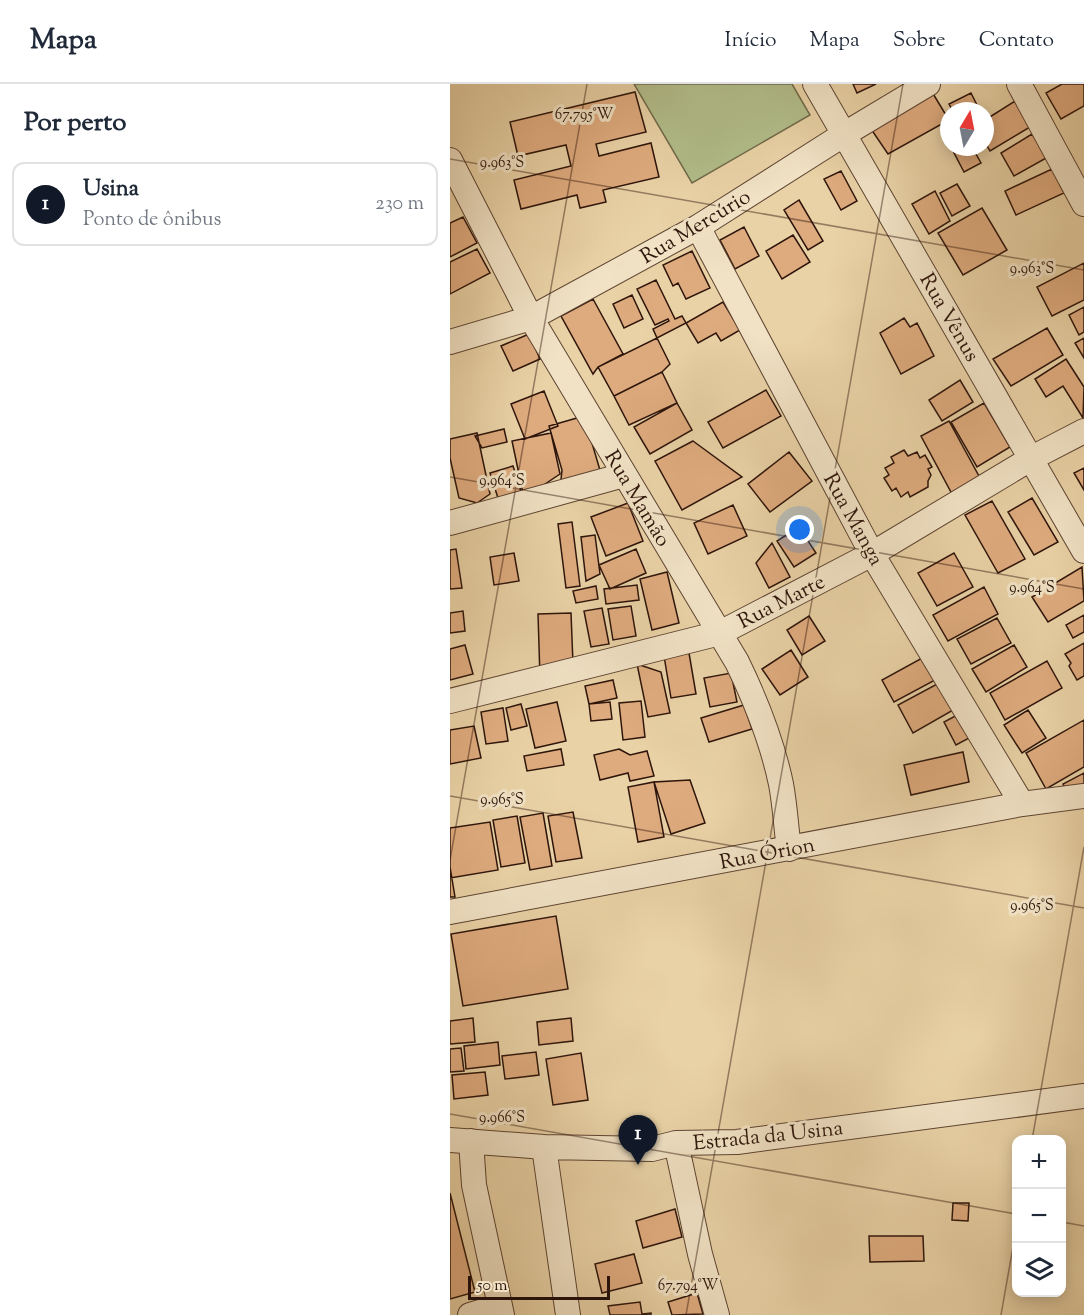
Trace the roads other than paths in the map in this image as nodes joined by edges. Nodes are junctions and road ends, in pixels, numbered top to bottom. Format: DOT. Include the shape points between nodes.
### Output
graph roads {
  1 [pos="815,84"];
  2 [pos="928,84"];
  3 [pos="1019,84"];
  4 [pos="843,135"];
  5 [pos="450,160"];
  6 [pos="1084,204"];
  7 [pos="698,228"];
  8 [pos="531,318"];
  9 [pos="450,342"];
  10 [pos="1084,431"];
  11 [pos="1032,458"];
  12 [pos="624,475"];
  13 [pos="450,523"];
  14 [pos="1084,551"];
  15 [pos="872,554"];
  16 [pos="720,633"];
  17 [pos="450,701"];
  18 [pos="1084,796"];
  19 [pos="1022,804"];
  20 [pos="789,849"];
  21 [pos="450,912"];
  22 [pos="1084,1096"];
  23 [pos="461,1141"];
  24 [pos="676,1143"];
  25 [pos="544,1147"];
  26 [pos="501,1310"];
  27 [pos="470,1315"];
  28 [pos="568,1315"];
  29 [pos="717,1315"];
  1 -- 4 [label="street, Rua Vênus"];
  2 -- 4 [label="street, Rua Mercúrio"];
  3 -- 6 [label="street"];
  4 -- 7 [label="street, Rua Mercúrio"];
  4 -- 11 [label="street, Rua Vênus"];
  5 -- 8 [label="street, Rua Mamão"];
  7 -- 8 [label="street, Rua Mercúrio"];
  7 -- 15 [label="street, Rua Manga"];
  8 -- 9 [label="street, Rua Mercúrio"];
  8 -- 12 [label="street, Rua Mamão"];
  10 -- 11 [label="street, Rua Marte"];
  11 -- 14 [label="street, Rua Vênus"];
  11 -- 15 [label="street, Rua Marte"];
  12 -- 13 [label="street"];
  12 -- 16 [label="street, Rua Mamão"];
  15 -- 16 [label="street, Rua Marte"];
  15 -- 19 [label="street, Rua Manga"];
  16 -- 17 [label="street, Rua Marte"];
  16 -- 20 [label="street, Rua Mamão" via="752,693 770,740 781,785"];
  18 -- 19 [label="street, Rua Órion"];
  19 -- 20 [label="street, Rua Órion"];
  20 -- 21 [label="street, Rua Órion"];
  22 -- 24 [label="street, Estrada da Usina" via="737,1142"];
  23 -- 25 [label="street, Estrada da Usina"];
  23 -- 26 [label="street"];
  24 -- 25 [label="street, Estrada da Usina" via="652,1149"];
  24 -- 29 [label="street"];
  25 -- 28 [label="street"];
  26 -- 27 [label="street"];
}
